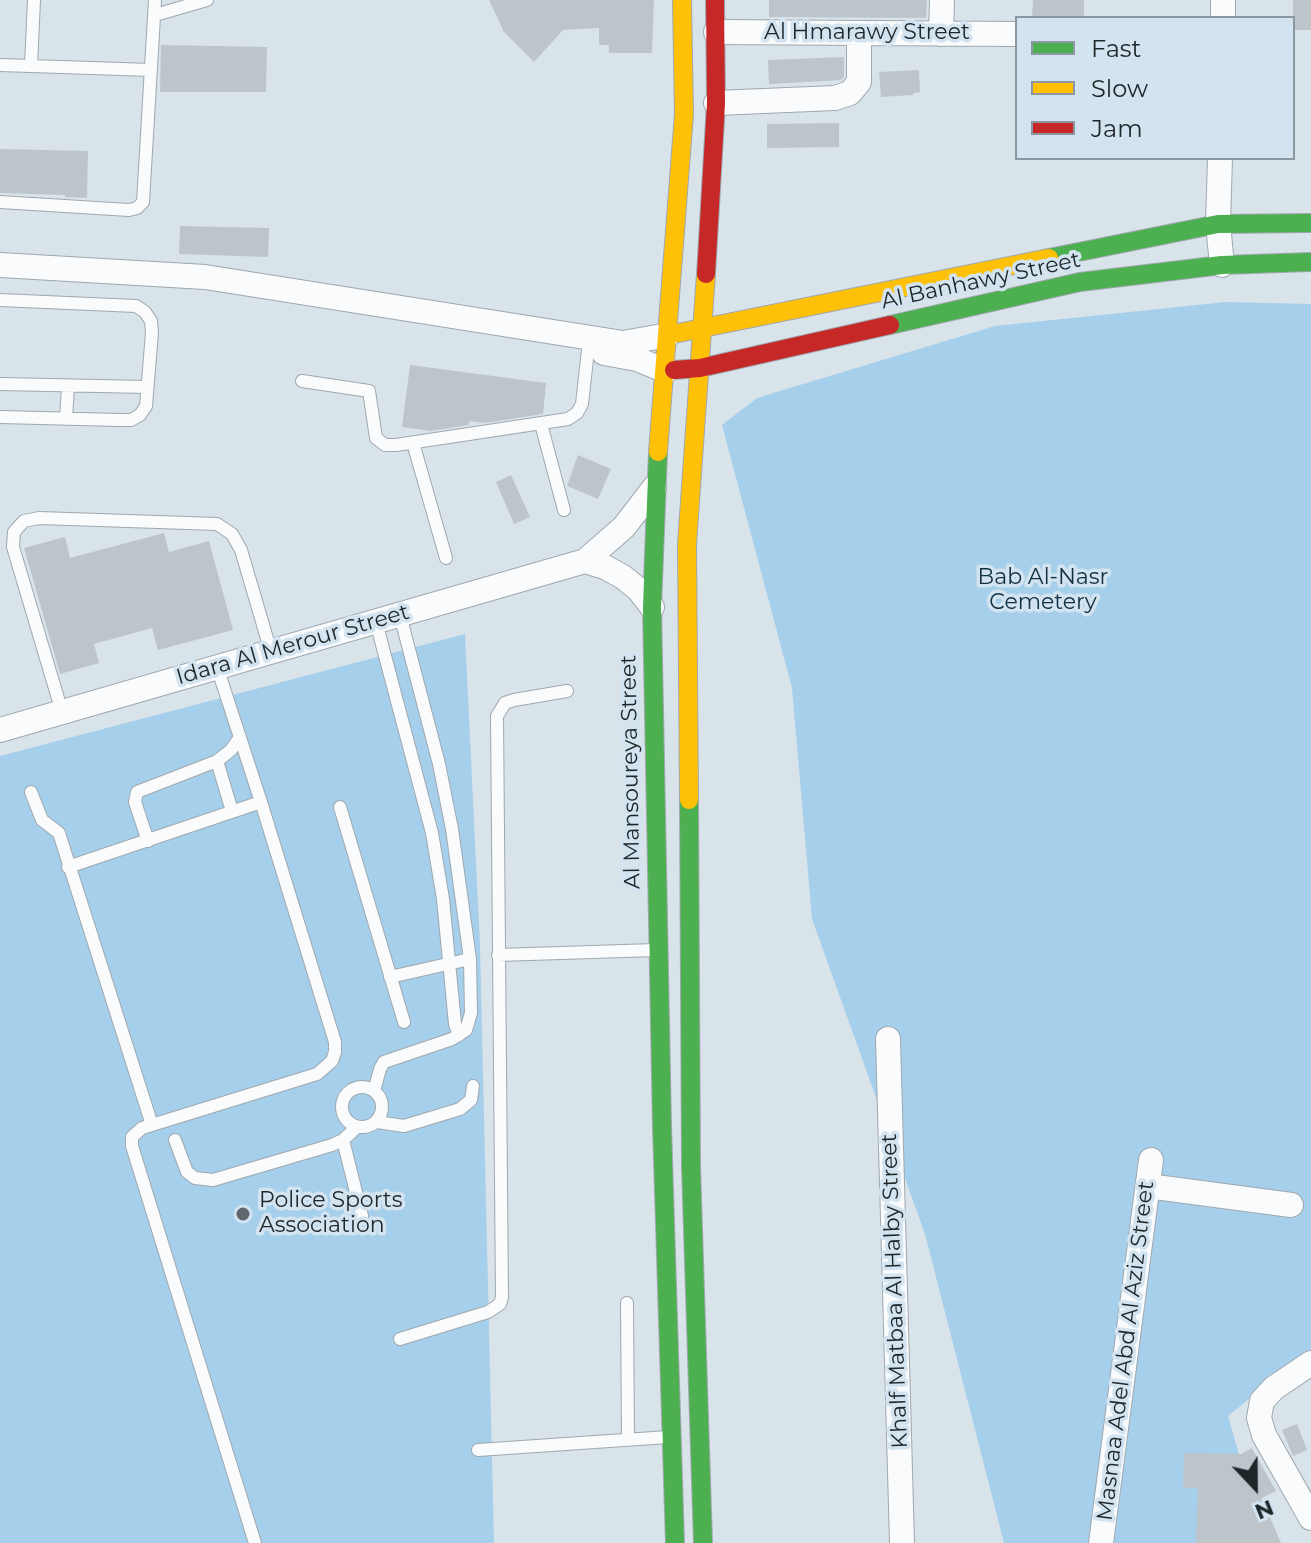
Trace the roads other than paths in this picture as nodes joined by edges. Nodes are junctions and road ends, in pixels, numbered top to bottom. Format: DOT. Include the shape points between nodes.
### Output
graph roads {
  1 [pos="34,0"];
  2 [pos="155,0"];
  3 [pos="207,0"];
  4 [pos="682,0"];
  5 [pos="715,0"];
  6 [pos="942,0"];
  7 [pos="155,15"];
  8 [pos="716,32"];
  9 [pos="859,33"];
  10 [pos="941,34"];
  11 [pos="1015,34"];
  12 [pos="0,65"];
  13 [pos="31,66"];
  14 [pos="151,70"];
  15 [pos="716,103"];
  16 [pos="1220,160"];
  17 [pos="0,202"];
  18 [pos="1311,223"];
  19 [pos="1218,224"];
  20 [pos="1311,262"];
  21 [pos="0,265"];
  22 [pos="1222,265"];
  23 [pos="171,276"];
  24 [pos="0,300"];
  25 [pos="702,328"];
  26 [pos="668,335"];
  27 [pos="588,350"];
  28 [pos="700,368"];
  29 [pos="666,371"];
  30 [pos="302,381"];
  31 [pos="0,384"];
  32 [pos="68,386"];
  33 [pos="147,387"];
  34 [pos="0,417"];
  35 [pos="66,419"];
  36 [pos="541,424"];
  37 [pos="413,443"];
  38 [pos="656,485"];
  39 [pos="564,510"];
  40 [pos="653,544"];
  41 [pos="687,544"];
  42 [pos="446,558"];
  43 [pos="585,561"];
  44 [pos="652,607"];
  45 [pos="400,615"];
  46 [pos="376,622"];
  47 [pos="271,652"];
  48 [pos="217,667"];
  49 [pos="567,691"];
  50 [pos="62,712"];
  51 [pos="0,730"];
  52 [pos="240,737"];
  53 [pos="217,761"];
  54 [pos="31,792"];
  55 [pos="261,802"];
  56 [pos="340,807"];
  57 [pos="232,811"];
  58 [pos="148,841"];
  59 [pos="68,867"];
  60 [pos="660,950"];
  61 [pos="690,951"];
  62 [pos="498,955"];
  63 [pos="470,959"];
  64 [pos="449,963"];
  65 [pos="390,977"];
  66 [pos="404,1022"];
  67 [pos="459,1035"];
  68 [pos="888,1039"];
  69 [pos="473,1086"];
  70 [pos="374,1091"];
  71 [pos="377,1122"];
  72 [pos="152,1125"];
  73 [pos="357,1127"];
  74 [pos="175,1140"];
  75 [pos="343,1140"];
  76 [pos="1151,1160"];
  77 [pos="1148,1186"];
  78 [pos="1291,1205"];
  79 [pos="362,1216"];
  80 [pos="627,1303"];
  81 [pos="400,1339"];
  82 [pos="1311,1363"];
  83 [pos="671,1436"];
  84 [pos="699,1437"];
  85 [pos="628,1439"];
  86 [pos="478,1450"];
  87 [pos="1311,1518"];
  88 [pos="255,1543"];
  89 [pos="675,1543"];
  90 [pos="703,1543"];
  91 [pos="902,1543"];
  92 [pos="1101,1543"];
  1 -- 13 [label="lane"];
  2 -- 7 [label="lane"];
  3 -- 7 [label="lane"];
  4 -- 26 [label="main road, Al Mansoureya Street" via="684,114"];
  5 -- 8 [label="main road"];
  6 -- 10 [label="street"];
  7 -- 14 [label="lane"];
  8 -- 9 [label="street, Al Hmarawy Street"];
  8 -- 15 [label="main road"];
  9 -- 10 [label="street, Al Hmarawy Street"];
  9 -- 15 [label="street" via="859,82 850,93"];
  10 -- 11 [label="street, Al Hmarawy Street"];
  12 -- 13 [label="lane"];
  13 -- 14 [label="lane"];
  14 -- 17 [label="lane" via="144,194 137,208"];
  15 -- 25 [label="main road"];
  16 -- 19 [label="street"];
  18 -- 19 [label="main road, Al Banhawy Street"];
  19 -- 22 [label="street"];
  19 -- 25 [label="main road, Al Banhawy Street"];
  20 -- 22 [label="main road, Al Banhawy Street"];
  21 -- 23 [label="street"];
  22 -- 28 [label="main road, Al Banhawy Street" via="1080,282"];
  23 -- 26 [label="street" via="623,343"];
  23 -- 27 [label="street" via="220,296"];
  24 -- 33 [label="lane" via="136,306 151,321"];
  25 -- 26 [label="main road, Al Banhawy Street"];
  25 -- 28 [label="main road"];
  26 -- 29 [label="main road, Al Mansoureya Street"];
  27 -- 29 [label="street" via="622,355"];
  27 -- 36 [label="lane" via="577,413"];
  28 -- 29 [label="main road, Al Banhawy Street"];
  28 -- 41 [label="main road"];
  29 -- 38 [label="main road, Al Mansoureya Street"];
  30 -- 37 [label="lane" via="366,388 372,395 376,438 385,445"];
  31 -- 32 [label="lane"];
  32 -- 33 [label="lane"];
  32 -- 35 [label="lane"];
  33 -- 35 [label="lane" via="146,406 131,420"];
  34 -- 35 [label="lane"];
  36 -- 37 [label="lane"];
  36 -- 39 [label="lane"];
  37 -- 42 [label="lane"];
  38 -- 40 [label="main road, Al Mansoureya Street"];
  38 -- 43 [label="street, Idara Al Merour Street" via="624,527"];
  40 -- 41 [label="main road"];
  40 -- 44 [label="main road, Al Mansoureya Street"];
  41 -- 61 [label="main road"];
  43 -- 44 [label="street" via="623,577"];
  43 -- 45 [label="street, Idara Al Merour Street"];
  44 -- 60 [label="main road, Al Mansoureya Street"];
  45 -- 46 [label="street, Idara Al Merour Street"];
  45 -- 63 [label="lane" via="439,764"];
  46 -- 47 [label="street, Idara Al Merour Street"];
  46 -- 64 [label="lane" via="432,833"];
  47 -- 48 [label="street, Idara Al Merour Street"];
  47 -- 50 [label="lane" via="241,550 232,534 217,524 24,521 14,532 13,547"];
  48 -- 50 [label="street, Idara Al Merour Street"];
  48 -- 52 [label="lane"];
  49 -- 62 [label="lane" via="505,703 497,716"];
  50 -- 51 [label="street, Idara Al Merour Street"];
  52 -- 53 [label="lane"];
  52 -- 55 [label="lane"];
  53 -- 57 [label="lane"];
  53 -- 58 [label="lane" via="137,792 135,802"];
  54 -- 59 [label="lane" via="42,820 59,833"];
  55 -- 57 [label="lane"];
  55 -- 72 [label="lane" via="335,1052 317,1074"];
  56 -- 65 [label="lane"];
  57 -- 58 [label="lane"];
  58 -- 59 [label="lane"];
  59 -- 72 [label="lane"];
  60 -- 61 [label="main road"];
  60 -- 62 [label="lane"];
  60 -- 83 [label="main road, Al Mansoureya Street"];
  61 -- 84 [label="main road"];
  62 -- 81 [label="lane" via="502,1297 488,1312"];
  63 -- 64 [label="lane"];
  63 -- 67 [label="lane" via="471,1013"];
  64 -- 65 [label="lane"];
  64 -- 67 [label="lane"];
  65 -- 66 [label="lane"];
  67 -- 70 [label="lane" via="384,1062"];
  68 -- 91 [label="street, Khalf Matbaa Al Halby Street"];
  69 -- 71 [label="lane" via="471,1100 460,1109 404,1126"];
  70 -- 71 [label="lane" via="383,1106"];
  70 -- 73 [label="lane" via="357,1088 344,1098 344,1116"];
  71 -- 73 [label="lane"];
  72 -- 88 [label="lane" via="136,1131 132,1146"];
  73 -- 75 [label="lane"];
  74 -- 75 [label="lane" via="187,1172 203,1181"];
  75 -- 79 [label="lane"];
  76 -- 77 [label="street, Masnaa Adel Abd Al Aziz Street"];
  77 -- 78 [label="street"];
  77 -- 92 [label="street, Masnaa Adel Abd Al Aziz Street"];
  80 -- 85 [label="lane"];
  82 -- 87 [label="street" via="1274,1388 1262,1401 1259,1418"];
  83 -- 84 [label="main road"];
  83 -- 85 [label="lane"];
  83 -- 89 [label="main road, Al Mansoureya Street"];
  84 -- 90 [label="main road"];
  85 -- 86 [label="lane"];
}
